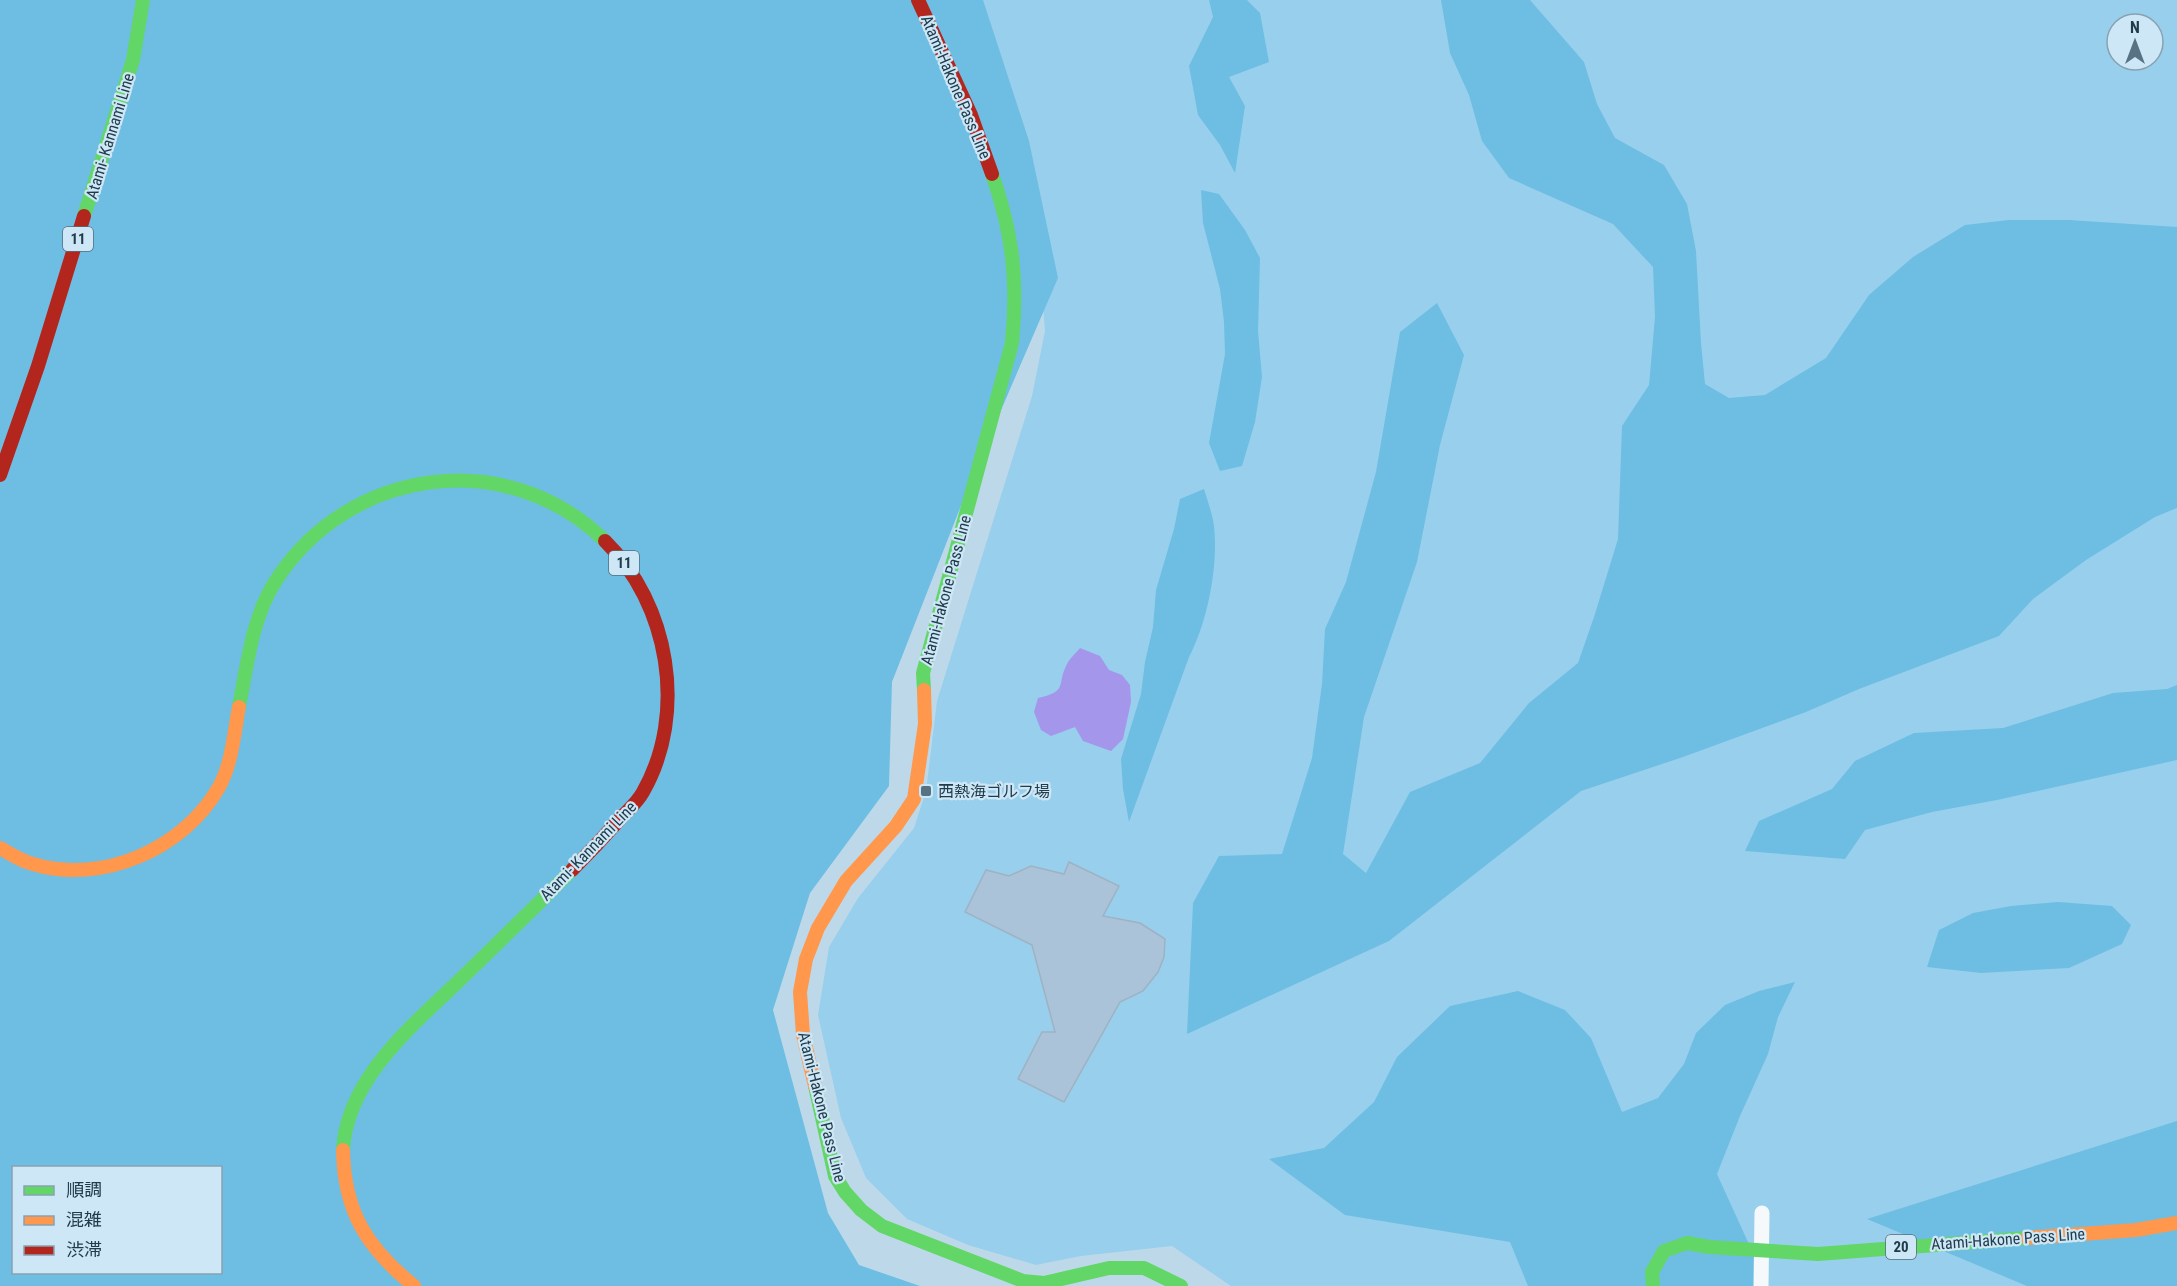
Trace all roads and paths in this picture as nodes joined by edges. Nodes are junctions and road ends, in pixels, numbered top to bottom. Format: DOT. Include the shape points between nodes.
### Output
graph roads {
  1 [pos="143,0"];
  2 [pos="918,0"];
  3 [pos="0,475"];
  4 [pos="0,848"];
  5 [pos="1762,1213"];
  6 [pos="2177,1223"];
  7 [pos="414,1286"];
  8 [pos="1181,1286"];
  9 [pos="1653,1286"];
  10 [pos="1761,1286"];
  1 -- 3 [label="main road, Atami- Kannami Line / 11" via="133,60"];
  2 -- 8 [label="main road, Atami-Hakone Pass Line" via="971,115 999,194 1013,251 1016,304 1011,343 924,673 925,724 915,799 846,881 818,928 806,959 800,992 803,1035 836,1176 846,1196 882,1226 1023,1281 1044,1283 1109,1268 1144,1268"];
  4 -- 7 [label="main road, Atami- Kannami Line / 11" via="33,864 78,870 153,850 185,827 210,801 225,773 262,606 286,565 307,540 366,500 407,485 447,480 489,482 522,490 562,508 613,549 650,604 666,659 666,714 653,771 641,795 597,846 390,1048 361,1090 347,1122 344,1168 356,1218 370,1244"];
  5 -- 10 [label="street"];
  6 -- 9 [label="main road, Atami-Hakone Pass Line / 20" via="2136,1230 1818,1254 1687,1243 1664,1251 1652,1272"];
}
